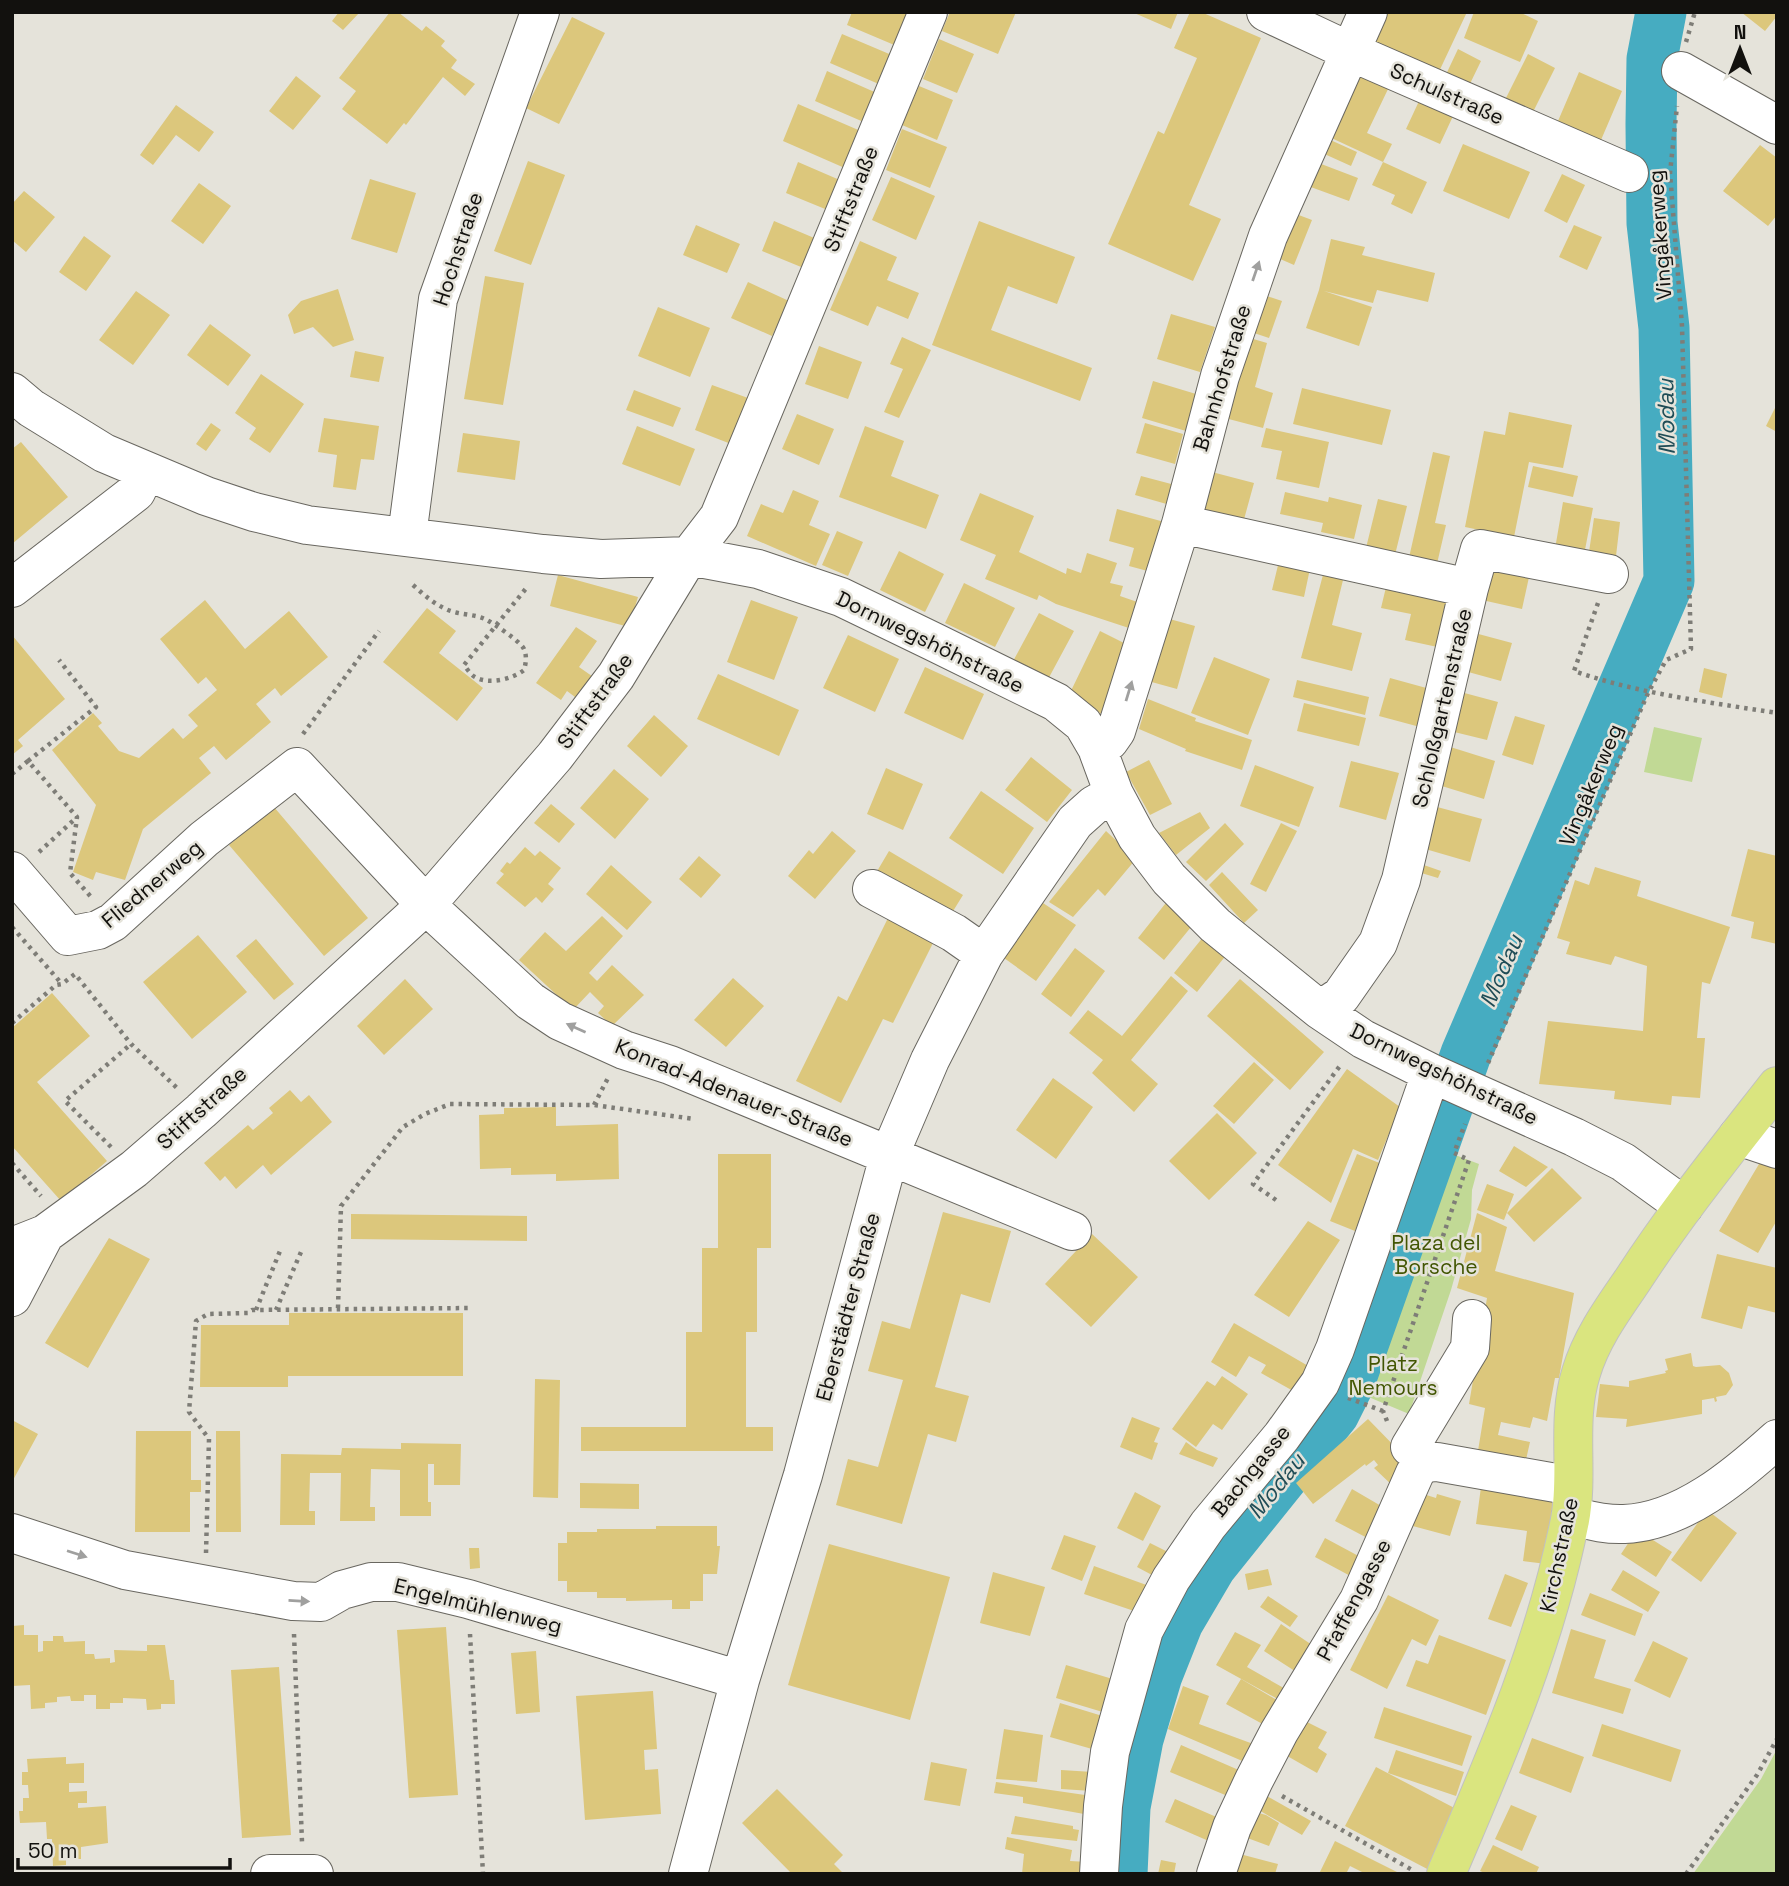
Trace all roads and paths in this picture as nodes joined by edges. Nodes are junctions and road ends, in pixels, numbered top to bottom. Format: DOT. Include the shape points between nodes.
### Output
graph roads {
  1 [pos="540,12"];
  2 [pos="928,12"];
  3 [pos="1266,12"];
  4 [pos="1368,12"];
  5 [pos="1349,51"];
  6 [pos="1681,71"];
  7 [pos="1777,125"];
  8 [pos="1673,133"];
  9 [pos="1629,173"];
  10 [pos="19,410"];
  11 [pos="146,471"];
  12 [pos="1181,524"];
  13 [pos="407,536"];
  14 [pos="544,554"];
  15 [pos="689,556"];
  16 [pos="1609,574"];
  17 [pos="413,585"];
  18 [pos="12,588"];
  19 [pos="1469,588"];
  20 [pos="494,625"];
  21 [pos="379,631"];
  22 [pos="59,660"];
  23 [pos="1648,693"];
  24 [pos="1777,713"];
  25 [pos="1097,748"];
  26 [pos="28,761"];
  27 [pos="297,767"];
  28 [pos="12,774"];
  29 [pos="1114,794"];
  30 [pos="78,817"];
  31 [pos="13,873"];
  32 [pos="872,889"];
  33 [pos="426,905"];
  34 [pos="113,922"];
  35 [pos="12,927"];
  36 [pos="984,954"];
  37 [pos="62,984"];
  38 [pos="1320,1010"];
  39 [pos="12,1023"];
  40 [pos="1363,1039"];
  41 [pos="131,1044"];
  42 [pos="1431,1073"];
  43 [pos="1777,1086"];
  44 [pos="1476,1092"];
  45 [pos="201,1111"];
  46 [pos="694,1119"];
  47 [pos="1738,1136"];
  48 [pos="1777,1149"];
  49 [pos="889,1156"];
  50 [pos="12,1163"];
  51 [pos="134,1168"];
  52 [pos="1276,1200"];
  53 [pos="1684,1206"];
  54 [pos="1072,1231"];
  55 [pos="40,1234"];
  56 [pos="280,1251"];
  57 [pos="301,1252"];
  58 [pos="12,1297"];
  59 [pos="338,1308"];
  60 [pos="472,1308"];
  61 [pos="256,1310"];
  62 [pos="276,1310"];
  63 [pos="1472,1319"];
  64 [pos="1354,1401"];
  65 [pos="1383,1411"];
  66 [pos="1399,1436"];
  67 [pos="1777,1439"];
  68 [pos="1572,1501"];
  69 [pos="12,1533"];
  70 [pos="202,1585"];
  71 [pos="468,1598"];
  72 [pos="293,1601"];
  73 [pos="740,1680"];
  74 [pos="1777,1739"];
  75 [pos="1254,1780"];
  76 [pos="296,1873"];
  77 [pos="483,1874"];
  78 [pos="688,1874"];
  79 [pos="1099,1874"];
  80 [pos="1216,1874"];
  81 [pos="1419,1874"];
  82 [pos="1446,1874"];
  83 [pos="1686,1874"];
  1 -- 13 [label="street, Hochstraße" via="438,299"];
  2 -- 15 [label="street, Stiftstraße" via="719,517"];
  3 -- 5 [label="street, Schulstraße"];
  4 -- 5 [label="street, Bahnhofstraße"];
  5 -- 9 [label="street, Schulstraße"];
  12 -- 5 [label="street, Bahnhofstraße, one-way" via="1220,376 1268,236"];
  6 -- 7 [label="street"];
  8 -- 23 [label="path, Vingåkerweg" via="1670,173 1682,326 1691,649 1666,660"];
  10 -- 11 [label="street, Dornwegshöhstraße"];
  11 -- 13 [label="street, Dornwegshöhstraße" via="254,512 307,525"];
  11 -- 18 [label="street" via="136,492"];
  12 -- 19 [label="street, Schloßgartenstraße"];
  25 -- 12 [label="street, Bahnhofstraße, one-way" via="1116,731"];
  13 -- 14 [label="street, Dornwegshöhstraße"];
  14 -- 15 [label="street, Dornwegshöhstraße" via="601,559"];
  14 -- 20 [label="path" via="527,587"];
  15 -- 25 [label="street, Dornwegshöhstraße" via="758,569 841,597 1056,702 1083,724"];
  15 -- 33 [label="street, Stiftstraße" via="616,676 563,747"];
  16 -- 19 [label="street" via="1480,549"];
  16 -- 23 [label="path" via="1574,671"];
  17 -- 20 [label="path" via="434,604"];
  19 -- 38 [label="street, Schloßgartenstraße" via="1401,880 1378,943 1341,996"];
  20 -- 20 [label="path" via="523,648 526,660 521,674 487,681 474,677 464,665"];
  21 -- 27 [label="path" via="301,736"];
  22 -- 26 [label="path" via="96,706"];
  23 -- 24 [label="path"];
  23 -- 44 [label="path, Vingåkerweg"];
  25 -- 29 [label="street, Dornwegshöhstraße"];
  26 -- 28 [label="path"];
  26 -- 30 [label="path"];
  27 -- 33 [label="street"];
  27 -- 34 [label="street, Fliednerweg" via="204,839"];
  29 -- 36 [label="street, Eberstädter Straße" via="1075,822"];
  29 -- 38 [label="street, Dornwegshöhstraße" via="1137,837 1169,879 1215,925"];
  30 -- 31 [label="path"];
  30 -- 34 [label="path" via="70,873"];
  31 -- 34 [label="street, Fliednerweg" via="68,936"];
  32 -- 36 [label="street"];
  33 -- 45 [label="street, Stiftstraße"];
  49 -- 33 [label="street, Konrad-Adenauer-Straße, one-way" via="560,1021 530,1001"];
  35 -- 37 [label="path"];
  36 -- 49 [label="street, Eberstädter Straße" via="930,1060"];
  37 -- 39 [label="path"];
  37 -- 41 [label="path" via="75,974"];
  38 -- 40 [label="street, Dornwegshöhstraße"];
  40 -- 42 [label="street, Dornwegshöhstraße"];
  40 -- 52 [label="path" via="1253,1184"];
  41 -- 45 [label="path"];
  41 -- 51 [label="path" via="65,1101"];
  42 -- 44 [label="street, Dornwegshöhstraße"];
  42 -- 79 [label="street, Bachgasse" via="1320,1383 1208,1524 1144,1630 1110,1752"];
  43 -- 47 [label="main road, Kirchstraße"];
  44 -- 53 [label="street, Dornwegshöhstraße" via="1623,1162"];
  44 -- 65 [label="path, Vingåkerweg" via="1454,1153 1469,1160"];
  45 -- 51 [label="street, Stiftstraße"];
  46 -- 59 [label="path" via="593,1105 450,1104 425,1114 403,1127 341,1206"];
  47 -- 48 [label="street"];
  47 -- 53 [label="main road, Kirchstraße"];
  49 -- 54 [label="street, Konrad-Adenauer-Straße"];
  49 -- 73 [label="street, Eberstädter Straße" via="803,1475"];
  50 -- 55 [label="path"];
  51 -- 55 [label="street, Stiftstraße"];
  53 -- 68 [label="main road, Kirchstraße" via="1596,1336 1580,1374 1572,1443"];
  55 -- 58 [label="street"];
  56 -- 61 [label="path"];
  57 -- 62 [label="path"];
  59 -- 60 [label="path"];
  59 -- 62 [label="path"];
  61 -- 62 [label="path"];
  61 -- 70 [label="path" via="208,1314 196,1321 189,1412 209,1439 208,1541"];
  63 -- 66 [label="street" via="1470,1348"];
  64 -- 65 [label="path"];
  65 -- 66 [label="path"];
  67 -- 68 [label="street" via="1744,1468 1682,1508 1651,1519 1598,1523"];
  68 -- 75 [label="street, Pfaffengasse" via="1437,1462 1423,1463 1359,1600"];
  68 -- 82 [label="main road, Kirchstraße" via="1554,1596 1511,1722"];
  69 -- 70 [label="street, Engelmühlenweg, one-way" via="125,1570"];
  70 -- 72 [label="street, Engelmühlenweg"];
  72 -- 71 [label="street, Engelmühlenweg, one-way" via="321,1602 342,1590 398,1581"];
  71 -- 73 [label="street, Engelmühlenweg"];
  71 -- 77 [label="path"];
  72 -- 76 [label="path"];
  73 -- 78 [label="street, Eberstädter Straße"];
  74 -- 83 [label="path" via="1757,1775"];
  75 -- 80 [label="street, Pfaffengasse"];
  75 -- 81 [label="path"];
}
